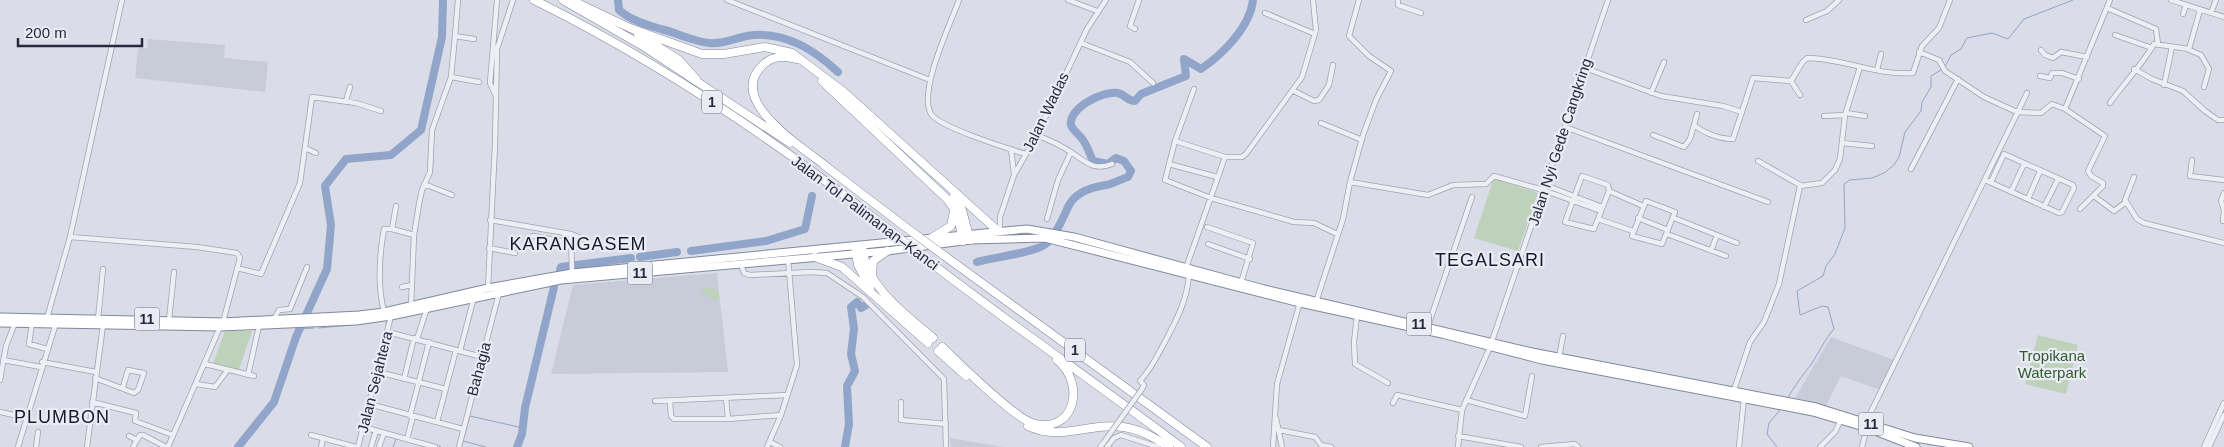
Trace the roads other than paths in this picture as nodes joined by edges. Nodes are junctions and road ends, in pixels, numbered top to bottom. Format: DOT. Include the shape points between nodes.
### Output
graph roads {
  1 [pos="122,0"];
  2 [pos="458,0"];
  3 [pos="497,0"];
  4 [pos="513,0"];
  5 [pos="534,0"];
  6 [pos="563,0"];
  7 [pos="571,0"];
  8 [pos="727,0"];
  9 [pos="1068,0"];
  10 [pos="1106,0"];
  11 [pos="1139,0"];
  12 [pos="1313,0"];
  13 [pos="1359,0"];
  14 [pos="1398,0"];
  15 [pos="1608,0"];
  16 [pos="1839,0"];
  17 [pos="1950,0"];
  18 [pos="2110,0"];
  19 [pos="2171,0"];
  20 [pos="2216,0"];
  21 [pos="957,1"];
  22 [pos="2186,5"];
  23 [pos="2107,8"];
  24 [pos="2200,10"];
  25 [pos="1097,11"];
  26 [pos="1265,12"];
  27 [pos="1421,13"];
  28 [pos="2211,13"];
  29 [pos="2183,14"];
  30 [pos="2224,17"];
  31 [pos="1806,20"];
  32 [pos="630,28"];
  33 [pos="1135,28"];
  34 [pos="1315,34"];
  35 [pos="2115,35"];
  36 [pos="455,36"];
  37 [pos="474,39"];
  38 [pos="1081,43"];
  39 [pos="2158,44"];
  40 [pos="2172,47"];
  41 [pos="2152,48"];
  42 [pos="2187,49"];
  43 [pos="2041,50"];
  44 [pos="1919,52"];
  45 [pos="1881,54"];
  46 [pos="2087,57"];
  47 [pos="1664,62"];
  48 [pos="1333,65"];
  49 [pos="1860,67"];
  50 [pos="1585,68"];
  51 [pos="2134,69"];
  52 [pos="1876,70"];
  53 [pos="2040,76"];
  54 [pos="451,77"];
  55 [pos="1958,79"];
  56 [pos="2079,79"];
  57 [pos="930,80"];
  58 [pos="1791,81"];
  59 [pos="479,82"];
  60 [pos="1153,83"];
  61 [pos="700,84"];
  62 [pos="2164,85"];
  63 [pos="2204,86"];
  64 [pos="350,87"];
  65 [pos="1194,89"];
  66 [pos="1294,91"];
  67 [pos="2027,92"];
  68 [pos="1651,93"];
  69 [pos="1800,95"];
  70 [pos="496,96"];
  71 [pos="346,101"];
  72 [pos="2110,103"];
  73 [pos="2065,109"];
  74 [pos="380,111"];
  75 [pos="1742,112"];
  76 [pos="2017,112"];
  77 [pos="1697,114"];
  78 [pos="1845,114"];
  79 [pos="1824,116"];
  80 [pos="1865,116"];
  81 [pos="2224,120"];
  82 [pos="1321,123"];
  83 [pos="1694,126"];
  84 [pos="1565,127"];
  85 [pos="1037,135"];
  86 [pos="1652,135"];
  87 [pos="1362,140"];
  88 [pos="1175,141"];
  89 [pos="1842,142"];
  90 [pos="1872,146"];
  91 [pos="305,148"];
  92 [pos="1011,149"];
  93 [pos="1071,152"];
  94 [pos="316,153"];
  95 [pos="1026,154"];
  96 [pos="1225,157"];
  97 [pos="2192,160"];
  98 [pos="1758,161"];
  99 [pos="1112,164"];
  100 [pos="1169,164"];
  101 [pos="2024,164"];
  102 [pos="827,167"];
  103 [pos="1912,169"];
  104 [pos="2040,171"];
  105 [pos="1014,175"];
  106 [pos="2134,177"];
  107 [pos="1217,178"];
  108 [pos="2058,178"];
  109 [pos="1985,180"];
  110 [pos="2224,180"];
  111 [pos="1350,182"];
  112 [pos="1991,182"];
  113 [pos="424,184"];
  114 [pos="1545,184"];
  115 [pos="1800,185"];
  116 [pos="947,186"];
  117 [pos="1543,190"];
  118 [pos="1609,191"];
  119 [pos="2010,192"];
  120 [pos="1559,193"];
  121 [pos="2224,193"];
  122 [pos="452,195"];
  123 [pos="2094,196"];
  124 [pos="1472,197"];
  125 [pos="1211,198"];
  126 [pos="1572,198"];
  127 [pos="2028,199"];
  128 [pos="1768,202"];
  129 [pos="2126,202"];
  130 [pos="396,206"];
  131 [pos="1643,206"];
  132 [pos="2044,206"];
  133 [pos="954,208"];
  134 [pos="1602,209"];
  135 [pos="2080,209"];
  136 [pos="2224,210"];
  137 [pos="1000,217"];
  138 [pos="1638,218"];
  139 [pos="1674,218"];
  140 [pos="1047,219"];
  141 [pos="1598,219"];
  142 [pos="490,220"];
  143 [pos="2223,221"];
  144 [pos="990,224"];
  145 [pos="1207,227"];
  146 [pos="392,229"];
  147 [pos="542,229"];
  148 [pos="1632,231"];
  149 [pos="1668,232"];
  150 [pos="1000,233"];
  151 [pos="571,234"];
  152 [pos="1337,234"];
  153 [pos="414,235"];
  154 [pos="1047,235"];
  155 [pos="1717,235"];
  156 [pos="533,236"];
  157 [pos="70,237"];
  158 [pos="541,238"];
  159 [pos="966,238"];
  160 [pos="930,239"];
  161 [pos="586,240"];
  162 [pos="571,243"];
  163 [pos="1737,243"];
  164 [pos="2224,243"];
  165 [pos="1208,244"];
  166 [pos="489,248"];
  167 [pos="859,249"];
  168 [pos="887,251"];
  169 [pos="1712,251"];
  170 [pos="514,253"];
  171 [pos="1726,256"];
  172 [pos="814,257"];
  173 [pos="788,259"];
  174 [pos="1250,259"];
  175 [pos="1505,261"];
  176 [pos="741,264"];
  177 [pos="1519,266"];
  178 [pos="307,267"];
  179 [pos="237,268"];
  180 [pos="572,268"];
  181 [pos="103,269"];
  182 [pos="174,272"];
  183 [pos="614,272"];
  184 [pos="1188,272"];
  185 [pos="789,273"];
  186 [pos="595,274"];
  187 [pos="872,280"];
  188 [pos="412,285"];
  189 [pos="1245,286"];
  190 [pos="402,287"];
  191 [pos="488,288"];
  192 [pos="499,291"];
  193 [pos="874,293"];
  194 [pos="474,297"];
  195 [pos="1300,301"];
  196 [pos="1316,302"];
  197 [pos="411,306"];
  198 [pos="428,308"];
  199 [pos="384,312"];
  200 [pos="391,316"];
  201 [pos="1357,316"];
  202 [pos="0,317"];
  203 [pos="47,318"];
  204 [pos="274,319"];
  205 [pos="169,320"];
  206 [pos="314,320"];
  207 [pos="101,321"];
  208 [pos="291,321"];
  209 [pos="1006,321"];
  210 [pos="0,323"];
  211 [pos="15,323"];
  212 [pos="32,323"];
  213 [pos="56,323"];
  214 [pos="222,324"];
  215 [pos="259,326"];
  216 [pos="1428,326"];
  217 [pos="388,332"];
  218 [pos="1563,336"];
  219 [pos="415,339"];
  220 [pos="429,342"];
  221 [pos="1491,344"];
  222 [pos="47,349"];
  223 [pos="458,350"];
  224 [pos="482,357"];
  225 [pos="1559,358"];
  226 [pos="3,360"];
  227 [pos="42,364"];
  228 [pos="205,364"];
  229 [pos="227,371"];
  230 [pos="96,372"];
  231 [pos="378,372"];
  232 [pos="1532,376"];
  233 [pos="1644,376"];
  234 [pos="95,378"];
  235 [pos="404,379"];
  236 [pos="0,380"];
  237 [pos="419,382"];
  238 [pos="1388,383"];
  239 [pos="196,384"];
  240 [pos="123,387"];
  241 [pos="446,390"];
  242 [pos="1734,390"];
  243 [pos="787,396"];
  244 [pos="726,398"];
  245 [pos="1744,398"];
  246 [pos="1466,400"];
  247 [pos="670,401"];
  248 [pos="92,402"];
  249 [pos="656,402"];
  250 [pos="901,402"];
  251 [pos="1393,403"];
  252 [pos="1780,403"];
  253 [pos="2224,403"];
  254 [pos="369,404"];
  255 [pos="1791,405"];
  256 [pos="1462,410"];
  257 [pos="0,412"];
  258 [pos="2223,413"];
  259 [pos="781,415"];
  260 [pos="411,416"];
  261 [pos="1276,417"];
  262 [pos="26,418"];
  263 [pos="728,419"];
  264 [pos="1841,420"];
  265 [pos="437,422"];
  266 [pos="946,424"];
  267 [pos="1867,425"];
  268 [pos="363,427"];
  269 [pos="463,429"];
  270 [pos="1280,430"];
  271 [pos="38,432"];
  272 [pos="376,432"];
  273 [pos="384,434"];
  274 [pos="173,435"];
  275 [pos="129,436"];
  276 [pos="311,436"];
  277 [pos="1458,436"];
  278 [pos="323,439"];
  279 [pos="407,439"];
  280 [pos="137,440"];
  281 [pos="768,445"];
  282 [pos="1320,445"];
  283 [pos="1966,446"];
  284 [pos="18,447"];
  285 [pos="36,447"];
  286 [pos="87,447"];
  287 [pos="133,447"];
  288 [pos="167,447"];
  289 [pos="321,447"];
  290 [pos="357,447"];
  291 [pos="371,447"];
  292 [pos="379,447"];
  293 [pos="435,447"];
  294 [pos="459,447"];
  295 [pos="780,447"];
  296 [pos="946,447"];
  297 [pos="1100,447"];
  298 [pos="1107,447"];
  299 [pos="1158,447"];
  300 [pos="1169,447"];
  301 [pos="1181,447"];
  302 [pos="1207,447"];
  303 [pos="1273,447"];
  304 [pos="1283,447"];
  305 [pos="1331,447"];
  306 [pos="1458,447"];
  307 [pos="1521,447"];
  308 [pos="1541,447"];
  309 [pos="1578,447"];
  310 [pos="1739,447"];
  311 [pos="1820,447"];
  312 [pos="1862,447"];
  313 [pos="1916,447"];
  314 [pos="2204,447"];
  315 [pos="2209,447"];
  1 -- 157 [label="street"];
  2 -- 36 [label="street"];
  3 -- 70 [label="street" via="490,83"];
  4 -- 70 [label="street" via="497,49"];
  5 -- 209 [label="highway, Jalan Tol Palimanan–Kanci / 1, bridge" via="604,36 745,124 879,222"];
  6 -- 61 [label="highway, Jalan Tol Palimanan–Kanci / 1" via="643,46"];
  7 -- 32 [label="highway"];
  8 -- 57 [label="street"];
  9 -- 25 [label="street"];
  10 -- 25 [label="street, Jalan Wadas"];
  11 -- 33 [label="street" via="1130,26"];
  12 -- 34 [label="street" via="1317,24"];
  13 -- 87 [label="street" via="1348,35 1369,56 1391,71 1376,100"];
  14 -- 27 [label="street" via="1398,5"];
  15 -- 50 [label="street, Jalan Nyi Gede Cangkring"];
  16 -- 31 [label="street" via="1827,11"];
  17 -- 44 [label="street" via="1939,28"];
  18 -- 23 [label="street"];
  19 -- 22 [label="street"];
  20 -- 28 [label="street"];
  21 -- 57 [label="street"];
  22 -- 24 [label="street"];
  22 -- 29 [label="street"];
  23 -- 39 [label="street" via="2156,28"];
  23 -- 46 [label="street"];
  24 -- 28 [label="street"];
  24 -- 42 [label="street"];
  25 -- 38 [label="street, Jalan Wadas"];
  26 -- 34 [label="street"];
  28 -- 30 [label="street"];
  32 -- 61 [label="highway" via="679,60"];
  32 -- 116 [label="highway" via="702,54 766,47 792,53 844,92"];
  34 -- 66 [label="street" via="1304,73"];
  35 -- 41 [label="street"];
  36 -- 37 [label="street"];
  36 -- 54 [label="street"];
  38 -- 60 [label="street" via="1130,62"];
  38 -- 85 [label="street, Jalan Wadas"];
  39 -- 40 [label="street"];
  39 -- 41 [label="street"];
  40 -- 42 [label="street"];
  40 -- 62 [label="street"];
  41 -- 51 [label="street"];
  42 -- 63 [label="street" via="2201,54 2208,69"];
  43 -- 46 [label="street" via="2053,58 2061,52"];
  44 -- 52 [label="street" via="1912,73"];
  44 -- 55 [label="street" via="1940,62"];
  45 -- 52 [label="street"];
  46 -- 56 [label="street"];
  47 -- 68 [label="street"];
  48 -- 66 [label="street" via="1329,85 1318,100"];
  49 -- 52 [label="street"];
  49 -- 58 [label="street" via="1807,58"];
  49 -- 78 [label="street"];
  50 -- 68 [label="street"];
  50 -- 84 [label="street, Jalan Nyi Gede Cangkring"];
  51 -- 62 [label="street"];
  51 -- 72 [label="street"];
  53 -- 56 [label="street" via="2051,78 2052,73 2061,73"];
  54 -- 59 [label="street"];
  54 -- 113 [label="street" via="432,130 431,169"];
  55 -- 76 [label="street" via="1984,97"];
  55 -- 103 [label="street"];
  56 -- 73 [label="street"];
  57 -- 92 [label="street" via="926,100 936,119"];
  58 -- 69 [label="street"];
  58 -- 75 [label="street" via="1753,78"];
  61 -- 102 [label="highway, Jalan Tol Palimanan–Kanci / 1"];
  62 -- 81 [label="street" via="2183,91 2200,108 2218,120"];
  64 -- 71 [label="street"];
  65 -- 88 [label="street"];
  66 -- 96 [label="street" via="1244,157"];
  67 -- 76 [label="street"];
  68 -- 75 [label="street"];
  70 -- 142 [label="street"];
  71 -- 74 [label="street"];
  71 -- 91 [label="street" via="312,96"];
  73 -- 76 [label="street" via="2052,104 2041,113"];
  73 -- 123 [label="street" via="2105,136 2088,171 2103,183"];
  75 -- 83 [label="street" via="1733,139 1722,138"];
  76 -- 109 [label="street"];
  77 -- 83 [label="street"];
  78 -- 79 [label="street"];
  78 -- 80 [label="street"];
  78 -- 89 [label="street"];
  82 -- 87 [label="street"];
  83 -- 86 [label="street" via="1684,147"];
  84 -- 114 [label="street, Jalan Nyi Gede Cangkring"];
  84 -- 128 [label="street"];
  85 -- 93 [label="street"];
  85 -- 95 [label="street, Jalan Wadas"];
  87 -- 111 [label="street"];
  88 -- 96 [label="street"];
  88 -- 100 [label="street"];
  89 -- 90 [label="street"];
  89 -- 115 [label="street" via="1838,165 1826,180"];
  91 -- 94 [label="street"];
  91 -- 179 [label="street" via="299,185 261,274"];
  92 -- 95 [label="street"];
  92 -- 105 [label="street"];
  93 -- 99 [label="street" via="1095,166"];
  93 -- 140 [label="street" via="1058,180"];
  95 -- 105 [label="street, Jalan Wadas"];
  96 -- 107 [label="street"];
  97 -- 110 [label="street" via="2190,176"];
  98 -- 115 [label="street"];
  100 -- 107 [label="street"];
  100 -- 125 [label="street" via="1166,182"];
  101 -- 104 [label="street"];
  101 -- 112 [label="street" via="2004,154"];
  101 -- 119 [label="street"];
  102 -- 133 [label="highway" via="771,122 756,102 754,79 768,61 789,57 807,66 939,189"];
  102 -- 302 [label="highway, Jalan Tol Palimanan–Kanci / 1, bridge"];
  104 -- 108 [label="street"];
  104 -- 127 [label="street"];
  105 -- 137 [label="street, Jalan Wadas"];
  106 -- 129 [label="street"];
  107 -- 125 [label="street"];
  108 -- 132 [label="street"];
  108 -- 132 [label="street" via="2074,188 2060,213"];
  109 -- 112 [label="street"];
  109 -- 267 [label="street"];
  111 -- 117 [label="street" via="1428,196 1453,185 1486,184 1494,176"];
  111 -- 152 [label="street" via="1346,210"];
  112 -- 119 [label="street"];
  113 -- 122 [label="street"];
  113 -- 153 [label="street"];
  114 -- 117 [label="street, Jalan Nyi Gede Cangkring"];
  114 -- 120 [label="street"];
  115 -- 242 [label="street" via="1780,284 1764,322 1745,354"];
  116 -- 144 [label="highway"];
  116 -- 159 [label="highway" via="962,210"];
  117 -- 120 [label="street"];
  117 -- 177 [label="street, Jalan Nyi Gede Cangkring"];
  118 -- 126 [label="street" via="1610,187 1583,175"];
  118 -- 131 [label="street"];
  118 -- 134 [label="street"];
  119 -- 127 [label="street"];
  120 -- 126 [label="street"];
  121 -- 136 [label="street" via="2221,202"];
  123 -- 129 [label="street" via="2114,211"];
  123 -- 135 [label="street"];
  124 -- 216 [label="street"];
  125 -- 152 [label="street" via="1301,223 1314,223"];
  125 -- 184 [label="street"];
  126 -- 134 [label="street"];
  126 -- 141 [label="street" via="1566,224 1594,229"];
  127 -- 132 [label="street"];
  129 -- 164 [label="street" via="2137,219 2144,223"];
  130 -- 146 [label="street"];
  131 -- 138 [label="street"];
  131 -- 139 [label="street" via="1646,201 1656,204 1674,211"];
  133 -- 159 [label="highway"];
  133 -- 160 [label="highway" via="951,226"];
  134 -- 141 [label="street"];
  136 -- 143 [label="street"];
  137 -- 144 [label="street"];
  137 -- 150 [label="street, Jalan Wadas"];
  138 -- 148 [label="street"];
  138 -- 149 [label="street"];
  139 -- 149 [label="street"];
  139 -- 155 [label="street"];
  141 -- 148 [label="street"];
  142 -- 147 [label="street"];
  142 -- 166 [label="street"];
  144 -- 150 [label="highway"];
  145 -- 174 [label="street" via="1252,242"];
  146 -- 153 [label="street"];
  146 -- 199 [label="street" via="384,229 380,257 378,285"];
  147 -- 151 [label="street"];
  147 -- 158 [label="street"];
  148 -- 149 [label="street" via="1634,237 1661,244"];
  149 -- 169 [label="street"];
  150 -- 154 [label="highway, 11"];
  150 -- 159 [label="highway, 11"];
  151 -- 161 [label="street"];
  151 -- 162 [label="street"];
  152 -- 196 [label="street"];
  153 -- 188 [label="street"];
  154 -- 184 [label="highway, 11" via="1055,240"];
  154 -- 184 [label="highway, 11" via="1061,235"];
  155 -- 163 [label="street"];
  155 -- 169 [label="street"];
  156 -- 158 [label="street"];
  157 -- 179 [label="street" via="234,252 240,258"];
  157 -- 203 [label="street"];
  158 -- 162 [label="street"];
  159 -- 160 [label="highway, 11"];
  159 -- 168 [label="highway, 11"];
  160 -- 167 [label="highway, 11"];
  162 -- 180 [label="street"];
  165 -- 174 [label="street"];
  166 -- 170 [label="street"];
  166 -- 191 [label="street"];
  167 -- 168 [label="highway, 11"];
  167 -- 172 [label="highway, 11"];
  167 -- 183 [label="highway, 11"];
  167 -- 187 [label="highway"];
  167 -- 193 [label="highway" via="863,277"];
  168 -- 187 [label="highway" via="873,261"];
  169 -- 171 [label="street"];
  172 -- 173 [label="highway, 11"];
  172 -- 193 [label="highway" via="842,267"];
  173 -- 176 [label="highway, 11"];
  173 -- 185 [label="street"];
  174 -- 189 [label="street"];
  175 -- 177 [label="street"];
  176 -- 183 [label="highway, 11"];
  176 -- 185 [label="street" via="743,272 748,275"];
  177 -- 221 [label="street, Jalan Nyi Gede Cangkring"];
  178 -- 204 [label="street" via="290,309 279,310"];
  179 -- 214 [label="street"];
  180 -- 186 [label="highway, 11"];
  180 -- 191 [label="highway, 11"];
  181 -- 207 [label="street"];
  182 -- 205 [label="street"];
  183 -- 186 [label="highway, 11"];
  184 -- 189 [label="highway, 11"];
  184 -- 297 [label="street, bridge" via="1187,294 1154,366 1140,381 1144,385 1142,389"];
  185 -- 243 [label="street" via="796,369"];
  185 -- 266 [label="street" via="827,274 862,297 944,379"];
  186 -- 192 [label="highway, 11"];
  187 -- 193 [label="highway" via="931,341"];
  188 -- 190 [label="street"];
  188 -- 197 [label="street"];
  189 -- 195 [label="highway, 11"];
  191 -- 197 [label="highway, 11"];
  192 -- 194 [label="highway, 11"];
  192 -- 224 [label="street, Bahagia"];
  194 -- 198 [label="highway, 11"];
  194 -- 223 [label="street"];
  195 -- 196 [label="highway, 11"];
  195 -- 201 [label="highway, 11"];
  195 -- 261 [label="street" via="1278,384"];
  196 -- 216 [label="highway, 11"];
  197 -- 199 [label="highway, 11"];
  198 -- 200 [label="highway, 11"];
  198 -- 219 [label="street"];
  199 -- 206 [label="highway, 11"];
  200 -- 206 [label="highway, 11"];
  200 -- 217 [label="street, Jalan Sejahtera"];
  201 -- 221 [label="highway, 11"];
  201 -- 238 [label="street" via="1355,364"];
  202 -- 203 [label="highway, 11"];
  203 -- 207 [label="highway, 11"];
  204 -- 208 [label="highway, 11"];
  204 -- 214 [label="highway, 11"];
  205 -- 207 [label="highway, 11"];
  205 -- 214 [label="highway, 11"];
  206 -- 208 [label="highway, 11"];
  207 -- 213 [label="highway, 11"];
  207 -- 214 [label="highway, 11"];
  207 -- 230 [label="street"];
  208 -- 215 [label="highway, 11"];
  209 -- 300 [label="highway" via="1068,371 1074,386 1074,400 1059,420 1043,425 1025,420 940,349 1007,412 1038,430 1058,434 1096,427 1122,427 1136,430"];
  209 -- 301 [label="highway, Jalan Tol Palimanan–Kanci / 1"];
  210 -- 211 [label="highway, 11"];
  211 -- 212 [label="highway, 11"];
  211 -- 226 [label="street"];
  212 -- 213 [label="highway, 11"];
  212 -- 222 [label="street" via="29,344"];
  213 -- 222 [label="street"];
  214 -- 215 [label="highway, 11"];
  214 -- 228 [label="street"];
  215 -- 229 [label="street" via="251,376"];
  216 -- 221 [label="highway, 11"];
  217 -- 219 [label="street"];
  217 -- 231 [label="street, Jalan Sejahtera"];
  218 -- 225 [label="street"];
  219 -- 220 [label="street"];
  219 -- 235 [label="street"];
  220 -- 223 [label="street"];
  220 -- 237 [label="street"];
  221 -- 225 [label="highway, 11"];
  221 -- 233 [label="highway, 11" via="1542,360"];
  221 -- 246 [label="street, Jalan Nyi Gede Cangkring"];
  222 -- 227 [label="street"];
  223 -- 224 [label="street"];
  223 -- 241 [label="street"];
  224 -- 269 [label="street, Bahagia"];
  225 -- 233 [label="highway, 11"];
  226 -- 227 [label="street"];
  226 -- 236 [label="street"];
  227 -- 230 [label="street"];
  227 -- 262 [label="street"];
  228 -- 229 [label="street"];
  228 -- 239 [label="street"];
  229 -- 239 [label="street" via="215,388"];
  230 -- 234 [label="street"];
  231 -- 235 [label="street"];
  231 -- 254 [label="street, Jalan Sejahtera"];
  232 -- 246 [label="street" via="1527,414"];
  233 -- 242 [label="highway, 11"];
  233 -- 245 [label="highway, 11"];
  234 -- 240 [label="street"];
  234 -- 248 [label="street"];
  235 -- 237 [label="street"];
  237 -- 241 [label="street"];
  237 -- 260 [label="street"];
  239 -- 274 [label="street"];
  240 -- 240 [label="street" via="128,370 144,373 137,392 126,391"];
  241 -- 265 [label="street"];
  242 -- 252 [label="highway, 11"];
  243 -- 244 [label="street"];
  243 -- 259 [label="street"];
  244 -- 247 [label="street"];
  244 -- 263 [label="street"];
  245 -- 252 [label="highway, 11"];
  245 -- 310 [label="street"];
  246 -- 256 [label="street, Jalan Nyi Gede Cangkring"];
  247 -- 249 [label="street"];
  247 -- 263 [label="street" via="674,419"];
  248 -- 274 [label="street" via="136,413 135,421"];
  248 -- 286 [label="street"];
  250 -- 266 [label="street" via="902,420"];
  251 -- 256 [label="street" via="1397,395"];
  252 -- 255 [label="highway, 11"];
  253 -- 258 [label="street"];
  254 -- 260 [label="street"];
  254 -- 268 [label="street, Jalan Sejahtera"];
  255 -- 264 [label="highway, 11"];
  255 -- 267 [label="highway, 11" via="1841,413"];
  256 -- 277 [label="street, Jalan Nyi Gede Cangkring"];
  257 -- 262 [label="street"];
  258 -- 314 [label="street"];
  258 -- 315 [label="street"];
  259 -- 263 [label="street"];
  259 -- 281 [label="street"];
  260 -- 265 [label="street"];
  260 -- 279 [label="street"];
  261 -- 270 [label="street"];
  261 -- 303 [label="street"];
  262 -- 284 [label="street"];
  264 -- 267 [label="highway, 11"];
  264 -- 311 [label="street" via="1835,432"];
  265 -- 269 [label="street"];
  266 -- 296 [label="street"];
  267 -- 283 [label="highway, 11" via="1915,438"];
  267 -- 312 [label="street"];
  267 -- 313 [label="highway, 11"];
  268 -- 272 [label="street"];
  268 -- 290 [label="street, Jalan Sejahtera"];
  269 -- 294 [label="street, Bahagia"];
  270 -- 282 [label="street" via="1315,436"];
  270 -- 304 [label="street"];
  271 -- 285 [label="street"];
  272 -- 273 [label="street"];
  272 -- 291 [label="street"];
  273 -- 279 [label="street"];
  273 -- 292 [label="street"];
  274 -- 288 [label="street"];
  275 -- 280 [label="street"];
  276 -- 278 [label="street"];
  277 -- 306 [label="street, Jalan Nyi Gede Cangkring"];
  277 -- 307 [label="street"];
  278 -- 289 [label="street"];
  278 -- 290 [label="street"];
  279 -- 293 [label="street"];
  280 -- 287 [label="street"];
  280 -- 288 [label="street" via="142,435"];
  281 -- 295 [label="street"];
  282 -- 305 [label="street"];
  298 -- 299 [label="street" via="1121,435"];
  308 -- 309 [label="street" via="1575,444"];
}
